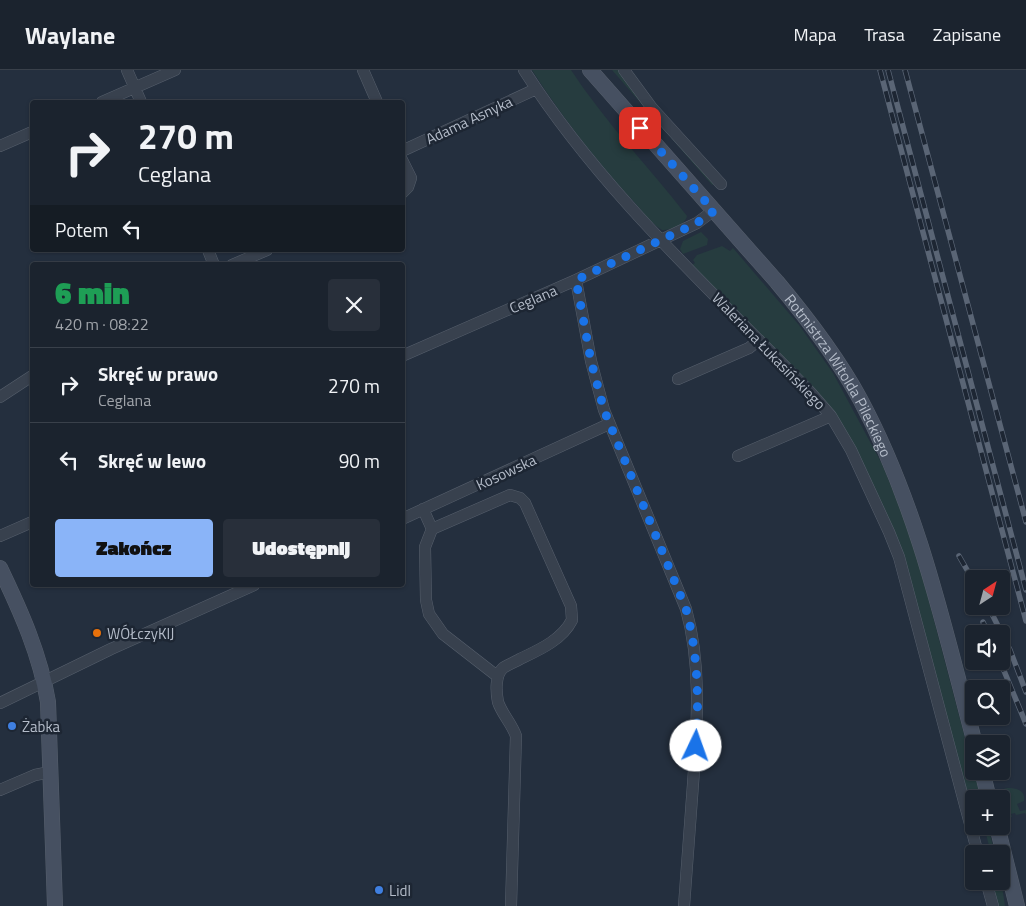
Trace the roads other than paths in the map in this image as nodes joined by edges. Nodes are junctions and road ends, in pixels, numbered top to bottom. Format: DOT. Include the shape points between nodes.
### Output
graph roads {
  1 [pos="127,70"];
  2 [pos="175,70"];
  3 [pos="363,70"];
  4 [pos="524,70"];
  5 [pos="590,70"];
  6 [pos="624,70"];
  7 [pos="135,88"];
  8 [pos="536,88"];
  9 [pos="107,100"];
  10 [pos="140,100"];
  11 [pos="377,100"];
  12 [pos="30,133"];
  13 [pos="0,146"];
  14 [pos="405,150"];
  15 [pos="405,166"];
  16 [pos="721,184"];
  17 [pos="405,190"];
  18 [pos="714,211"];
  19 [pos="661,241"];
  20 [pos="262,252"];
  21 [pos="239,262"];
  22 [pos="576,280"];
  23 [pos="759,340"];
  24 [pos="405,355"];
  25 [pos="30,377"];
  26 [pos="678,379"];
  27 [pos="0,396"];
  28 [pos="831,416"];
  29 [pos="609,424"];
  30 [pos="738,456"];
  31 [pos="424,510"];
  32 [pos="405,518"];
  33 [pos="30,523"];
  34 [pos="432,529"];
  35 [pos="0,536"];
  36 [pos="0,568"];
  37 [pos="250,587"];
  38 [pos="497,676"];
  39 [pos="44,682"];
  40 [pos="0,703"];
  41 [pos="973,735"];
  42 [pos="50,772"];
  43 [pos="0,790"];
  44 [pos="998,835"];
  45 [pos="976,845"];
  46 [pos="989,890"];
  47 [pos="55,906"];
  48 [pos="511,906"];
  49 [pos="684,906"];
  50 [pos="993,906"];
  51 [pos="1018,906"];
  1 -- 7 [label="street"];
  2 -- 7 [label="street"];
  3 -- 11 [label="street"];
  4 -- 8 [label="street, Waleriana Łukasińskiego"];
  5 -- 18 [label="main road, Rotmistrza Witolda Pileckiego"];
  6 -- 16 [label="street" via="652,108"];
  7 -- 9 [label="street"];
  7 -- 10 [label="street"];
  8 -- 14 [label="street, Adama Asnyka"];
  8 -- 19 [label="street, Waleriana Łukasińskiego" via="576,144"];
  12 -- 13 [label="street"];
  15 -- 17 [label="street" via="411,178"];
  18 -- 19 [label="street, Ceglana"];
  18 -- 41 [label="main road, Rotmistrza Witolda Pileckiego" via="804,315 860,400 897,479 915,527 931,575"];
  19 -- 22 [label="street, Ceglana"];
  19 -- 23 [label="street, Waleriana Łukasińskiego"];
  20 -- 21 [label="street"];
  22 -- 24 [label="street, Ceglana"];
  22 -- 29 [label="street" via="597,388"];
  23 -- 26 [label="street" via="749,348"];
  23 -- 28 [label="street, Waleriana Łukasińskiego"];
  25 -- 27 [label="street"];
  28 -- 30 [label="street"];
  28 -- 45 [label="street, Waleriana Łukasińskiego" via="851,450 895,545"];
  29 -- 31 [label="street, Kosowska"];
  29 -- 49 [label="street" via="692,630 697,728"];
  31 -- 32 [label="street, Kosowska"];
  31 -- 34 [label="street"];
  33 -- 35 [label="street"];
  34 -- 38 [label="street" via="425,547 429,614 443,634"];
  34 -- 38 [label="street" via="510,495 520,498 571,606 572,620 558,636 544,648 503,668"];
  36 -- 39 [label="main road" via="29,633"];
  37 -- 39 [label="street"];
  38 -- 48 [label="street" via="497,699 516,736"];
  39 -- 40 [label="street"];
  39 -- 42 [label="main road" via="48,702"];
  42 -- 43 [label="street"];
  42 -- 47 [label="main road"];
  44 -- 51 [label="main road"];
  46 -- 50 [label="street"];
}
